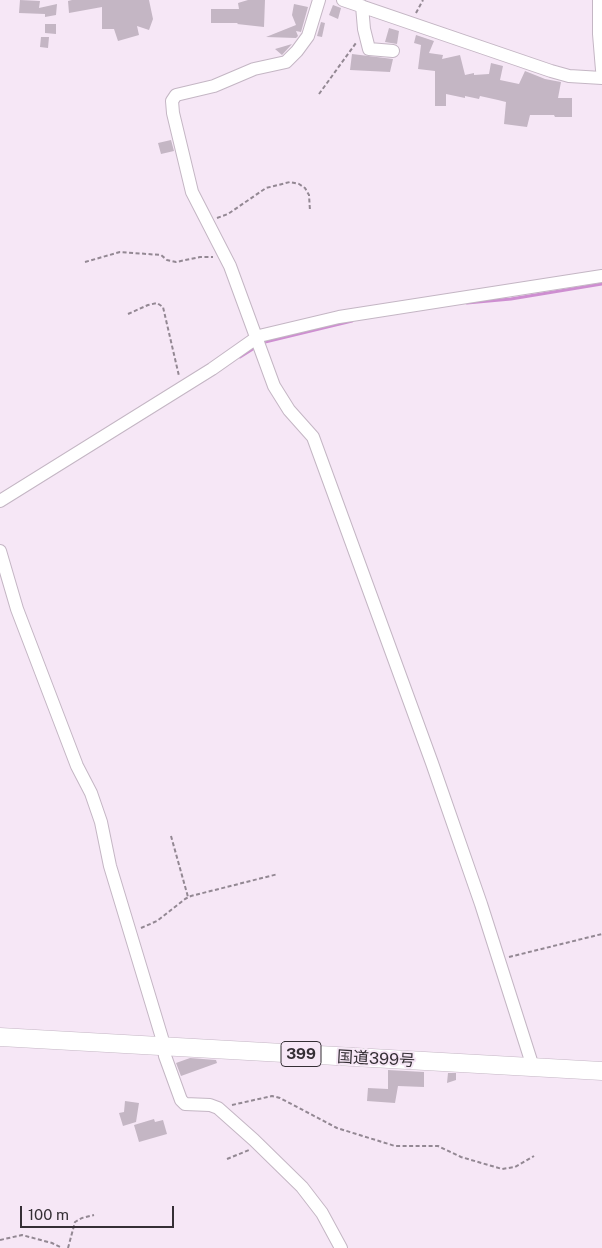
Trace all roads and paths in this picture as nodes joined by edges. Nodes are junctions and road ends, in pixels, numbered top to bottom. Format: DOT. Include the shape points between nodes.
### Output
graph roads {
  1 [pos="319,0"];
  2 [pos="343,0"];
  3 [pos="423,0"];
  4 [pos="599,0"];
  5 [pos="362,6"];
  6 [pos="411,23"];
  7 [pos="365,34"];
  8 [pos="393,51"];
  9 [pos="602,70"];
  10 [pos="602,78"];
  11 [pos="319,94"];
  12 [pos="310,211"];
  13 [pos="207,222"];
  14 [pos="226,258"];
  15 [pos="85,262"];
  16 [pos="602,276"];
  17 [pos="128,314"];
  18 [pos="258,343"];
  19 [pos="187,384"];
  20 [pos="0,501"];
  21 [pos="0,551"];
  22 [pos="171,836"];
  23 [pos="278,874"];
  24 [pos="188,898"];
  25 [pos="129,934"];
  26 [pos="602,934"];
  27 [pos="499,959"];
  28 [pos="0,1037"];
  29 [pos="163,1047"];
  30 [pos="533,1068"];
  31 [pos="602,1072"];
  32 [pos="218,1108"];
  33 [pos="255,1154"];
  34 [pos="534,1156"];
  35 [pos="227,1159"];
  36 [pos="94,1215"];
  37 [pos="0,1240"];
  38 [pos="62,1248"];
  39 [pos="68,1248"];
  40 [pos="341,1248"];
  1 -- 13 [label="street" via="308,36 286,62 176,95 172,101 192,192"];
  2 -- 5 [label="street"];
  3 -- 6 [label="path"];
  4 -- 9 [label="street"];
  5 -- 6 [label="street"];
  5 -- 7 [label="street"];
  6 -- 10 [label="street" via="551,71 569,76"];
  7 -- 8 [label="street" via="369,48"];
  7 -- 11 [label="path"];
  12 -- 13 [label="path" via="305,188 290,182 266,188 228,214"];
  13 -- 14 [label="street"];
  14 -- 15 [label="path" via="200,257 176,262 161,255 120,252"];
  14 -- 18 [label="street"];
  16 -- 18 [label="street" via="340,317 259,336"];
  17 -- 19 [label="path" via="157,303 163,307 179,378"];
  18 -- 19 [label="street"];
  18 -- 27 [label="street" via="274,386 289,410 313,437 432,763"];
  19 -- 20 [label="street"];
  21 -- 25 [label="street" via="17,609 99,815"];
  22 -- 24 [label="path"];
  23 -- 24 [label="path"];
  24 -- 25 [label="path" via="157,921"];
  25 -- 29 [label="street"];
  26 -- 27 [label="path"];
  27 -- 30 [label="street"];
  28 -- 29 [label="highway, 国道399号 / 399"];
  29 -- 30 [label="highway, 国道399号 / 399"];
  29 -- 32 [label="street" via="181,1100 185,1104"];
  30 -- 31 [label="highway, 国道399号 / 399"];
  32 -- 34 [label="path" via="272,1096 337,1128 395,1146 438,1146 461,1157 502,1169 515,1167"];
  32 -- 40 [label="street" via="302,1187 322,1213"];
  33 -- 35 [label="path" via="250,1150"];
  36 -- 39 [label="path" via="75,1222"];
  37 -- 38 [label="path" via="22,1235"];
}
